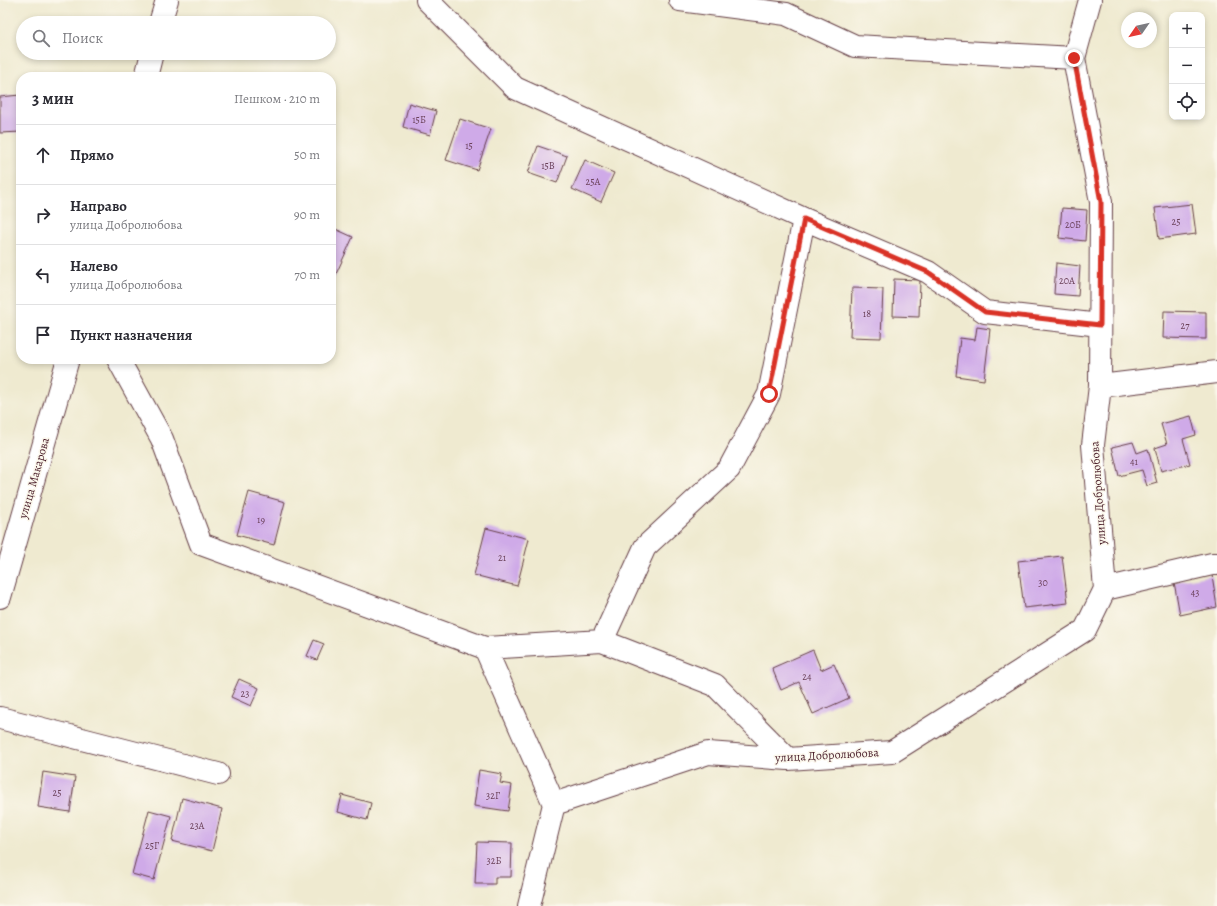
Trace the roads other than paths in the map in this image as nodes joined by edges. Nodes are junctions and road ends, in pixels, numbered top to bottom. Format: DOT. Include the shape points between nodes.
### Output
graph roads {
  1 [pos="167,0"];
  2 [pos="427,0"];
  3 [pos="680,0"];
  4 [pos="1090,0"];
  5 [pos="162,16"];
  6 [pos="1074,58"];
  7 [pos="150,60"];
  8 [pos="147,72"];
  9 [pos="804,219"];
  10 [pos="1100,325"];
  11 [pos="67,364"];
  12 [pos="121,364"];
  13 [pos="1217,372"];
  14 [pos="1100,386"];
  15 [pos="1217,564"];
  16 [pos="1105,589"];
  17 [pos="0,597"];
  18 [pos="602,641"];
  19 [pos="485,648"];
  20 [pos="0,718"];
  21 [pos="788,759"];
  22 [pos="218,774"];
  23 [pos="554,804"];
  24 [pos="529,906"];
  1 -- 5 [label="street"];
  2 -- 9 [label="street" via="515,88"];
  3 -- 6 [label="street" via="786,14 855,46"];
  4 -- 6 [label="street, улица Добролюбова"];
  6 -- 10 [label="street, улица Добролюбова" via="1101,202"];
  7 -- 8 [label="street"];
  9 -- 10 [label="street" via="928,272 985,312"];
  9 -- 18 [label="street" via="769,394 729,469 645,548"];
  10 -- 14 [label="street, улица Добролюбова"];
  11 -- 17 [label="street, улица Макарова"];
  12 -- 19 [label="street" via="162,438 201,544"];
  13 -- 14 [label="street"];
  14 -- 16 [label="street, улица Добролюбова" via="1093,445"];
  15 -- 16 [label="street"];
  16 -- 21 [label="street, улица Добролюбова" via="1085,630 892,752"];
  18 -- 19 [label="street"];
  18 -- 21 [label="street" via="715,685"];
  19 -- 23 [label="street"];
  20 -- 22 [label="street"];
  21 -- 23 [label="street, улица Добролюбова" via="708,753"];
  23 -- 24 [label="street"];
}
